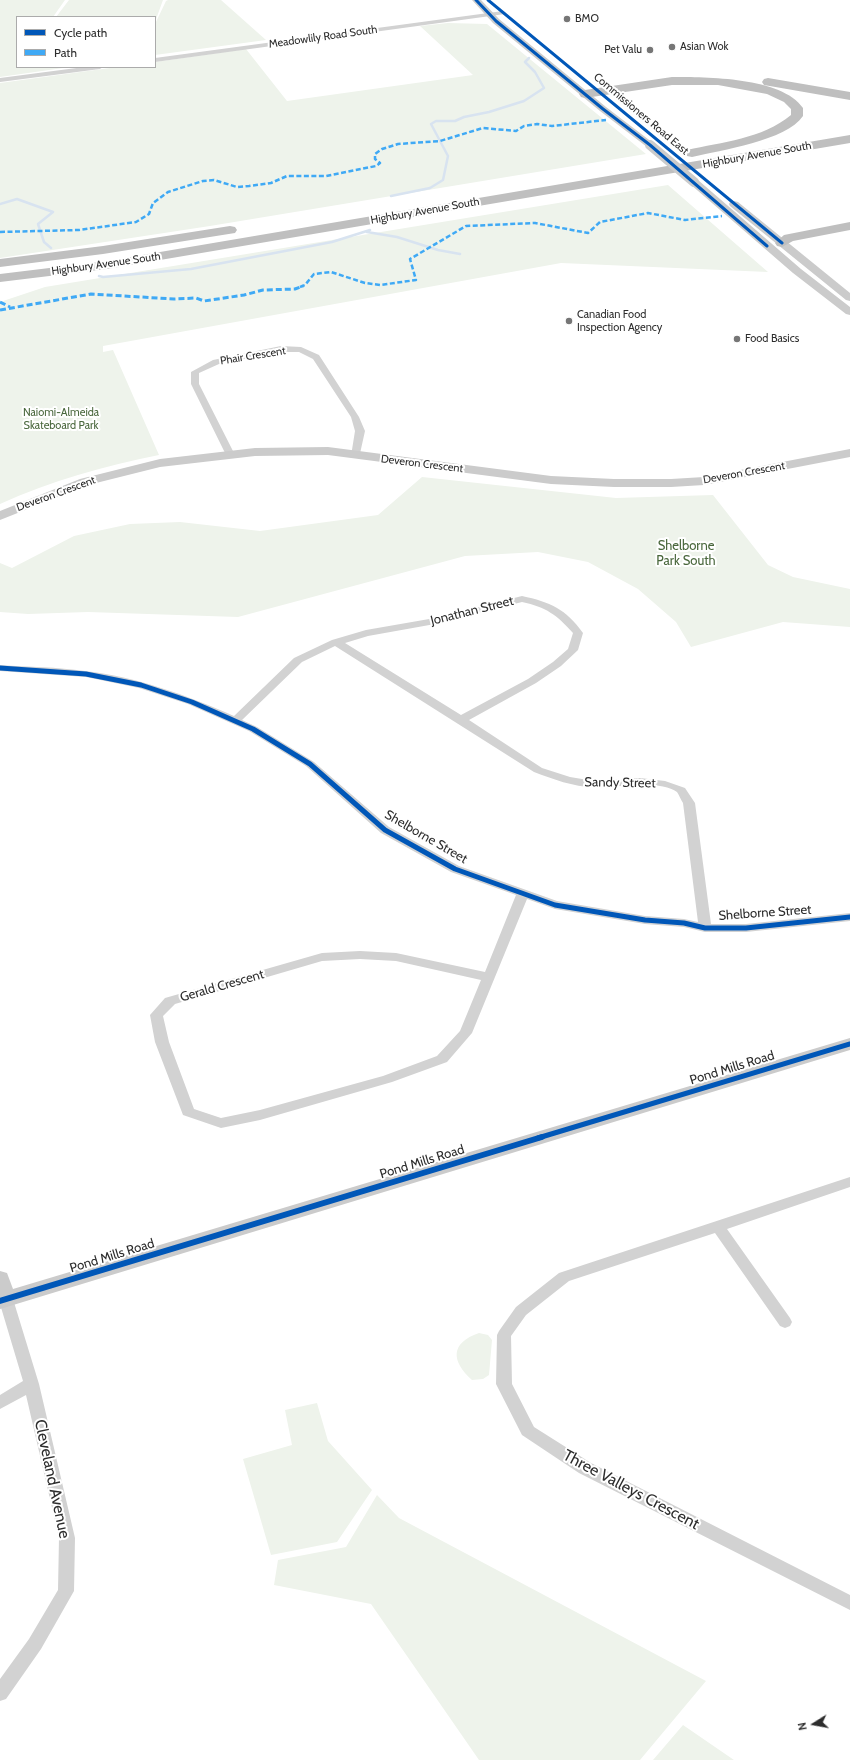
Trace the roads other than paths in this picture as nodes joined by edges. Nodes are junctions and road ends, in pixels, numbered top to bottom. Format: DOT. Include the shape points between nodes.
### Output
graph roads {
  1 [pos="476,0"];
  2 [pos="488,0"];
  3 [pos="502,13"];
  4 [pos="491,15"];
  5 [pos="156,60"];
  6 [pos="92,68"];
  7 [pos="0,80"];
  8 [pos="589,90"];
  9 [pos="850,96"];
  10 [pos="789,136"];
  11 [pos="850,139"];
  12 [pos="850,151"];
  13 [pos="689,154"];
  14 [pos="704,164"];
  15 [pos="571,174"];
  16 [pos="699,180"];
  17 [pos="429,197"];
  18 [pos="406,201"];
  19 [pos="850,226"];
  20 [pos="243,228"];
  21 [pos="850,237"];
  22 [pos="782,243"];
  23 [pos="767,246"];
  24 [pos="0,263"];
  25 [pos="0,278"];
  26 [pos="850,298"];
  27 [pos="850,312"];
  28 [pos="850,453"];
  29 [pos="230,455"];
  30 [pos="356,456"];
  31 [pos="0,516"];
  32 [pos="336,642"];
  33 [pos="0,668"];
  34 [pos="461,720"];
  35 [pos="236,721"];
  36 [pos="523,894"];
  37 [pos="850,917"];
  38 [pos="705,928"];
  39 [pos="489,977"];
  40 [pos="850,1044"];
  41 [pos="850,1182"];
  42 [pos="718,1228"];
  43 [pos="0,1278"];
  44 [pos="3,1300"];
  45 [pos="784,1322"];
  46 [pos="30,1384"];
  47 [pos="0,1403"];
  48 [pos="850,1603"];
  49 [pos="0,1693"];
  1 -- 4 [label="main road, Commissioners Road East"];
  2 -- 3 [label="main road, Commissioners Road East"];
  3 -- 4 [label="street, Meadowlily Road South"];
  3 -- 8 [label="main road, Commissioners Road East"];
  4 -- 5 [label="street, Meadowlily Road South"];
  4 -- 8 [label="main road, Commissioners Road East"];
  6 -- 7 [label="street"];
  8 -- 9 [label="highway" via="674,76 710,74 751,78"];
  8 -- 13 [label="highway" via="672,81 718,81 770,91 788,99 797,108 797,116 782,128"];
  8 -- 16 [label="main road, Commissioners Road East" via="660,144"];
  8 -- 16 [label="main road, Commissioners Road East, bridge" via="650,145"];
  10 -- 13 [label="highway, Highbury Avenue South"];
  11 -- 14 [label="highway, Highbury Avenue South"];
  12 -- 14 [label="highway"];
  13 -- 15 [label="highway, Highbury Avenue South"];
  14 -- 25 [label="highway, Highbury Avenue South" via="107,265"];
  16 -- 22 [label="main road, Commissioners Road East"];
  16 -- 23 [label="main road, Commissioners Road East"];
  17 -- 18 [label="highway, Highbury Avenue South"];
  19 -- 22 [label="highway" via="789,238"];
  20 -- 24 [label="highway, Highbury Avenue South"];
  21 -- 22 [label="highway" via="799,246"];
  22 -- 23 [label="main road"];
  22 -- 26 [label="main road, Commissioners Road East"];
  23 -- 27 [label="main road, Commissioners Road East"];
  28 -- 30 [label="main road, Deveron Crescent" via="704,481 671,483 551,480"];
  29 -- 30 [label="main road, Deveron Crescent" via="255,452 328,452"];
  29 -- 30 [label="street, Phair Crescent" via="195,384 195,372 216,362 281,349 301,350 316,357 355,417 360,431"];
  29 -- 31 [label="main road, Deveron Crescent" via="160,463 84,482"];
  32 -- 34 [label="street, Sandy Street"];
  32 -- 34 [label="street, Jonathan Street" via="366,633 522,599 542,603 564,617 578,633 573,650 557,664 532,681"];
  32 -- 35 [label="street, Jonathan Street" via="298,660"];
  33 -- 35 [label="street, Shelborne Street" via="86,674 141,685 192,702"];
  34 -- 38 [label="street, Sandy Street" via="538,770 561,778 594,784 640,781 665,784 681,790 689,803"];
  35 -- 36 [label="street, Shelborne Street" via="310,764 385,830 455,869"];
  36 -- 38 [label="street, Shelborne Street" via="555,905"];
  36 -- 39 [label="street, Gerald Crescent"];
  37 -- 38 [label="street, Shelborne Street" via="746,928"];
  39 -- 39 [label="street, Gerald Crescent" via="466,1034 442,1059 386,1079 221,1123 188,1112 162,1042 156,1015 170,1001 322,957 396,957"];
  40 -- 44 [label="main road, Pond Mills Road"];
  41 -- 42 [label="street, Three Valleys Crescent"];
  42 -- 45 [label="street"];
  42 -- 48 [label="street, Three Valleys Crescent" via="564,1277 543,1292 521,1310 504,1335 504,1384 528,1431 585,1468"];
  43 -- 44 [label="main road"];
  44 -- 46 [label="street, Cleveland Avenue"];
  46 -- 47 [label="street"];
  46 -- 49 [label="street, Cleveland Avenue" via="67,1538 66,1591 35,1644"];
}
